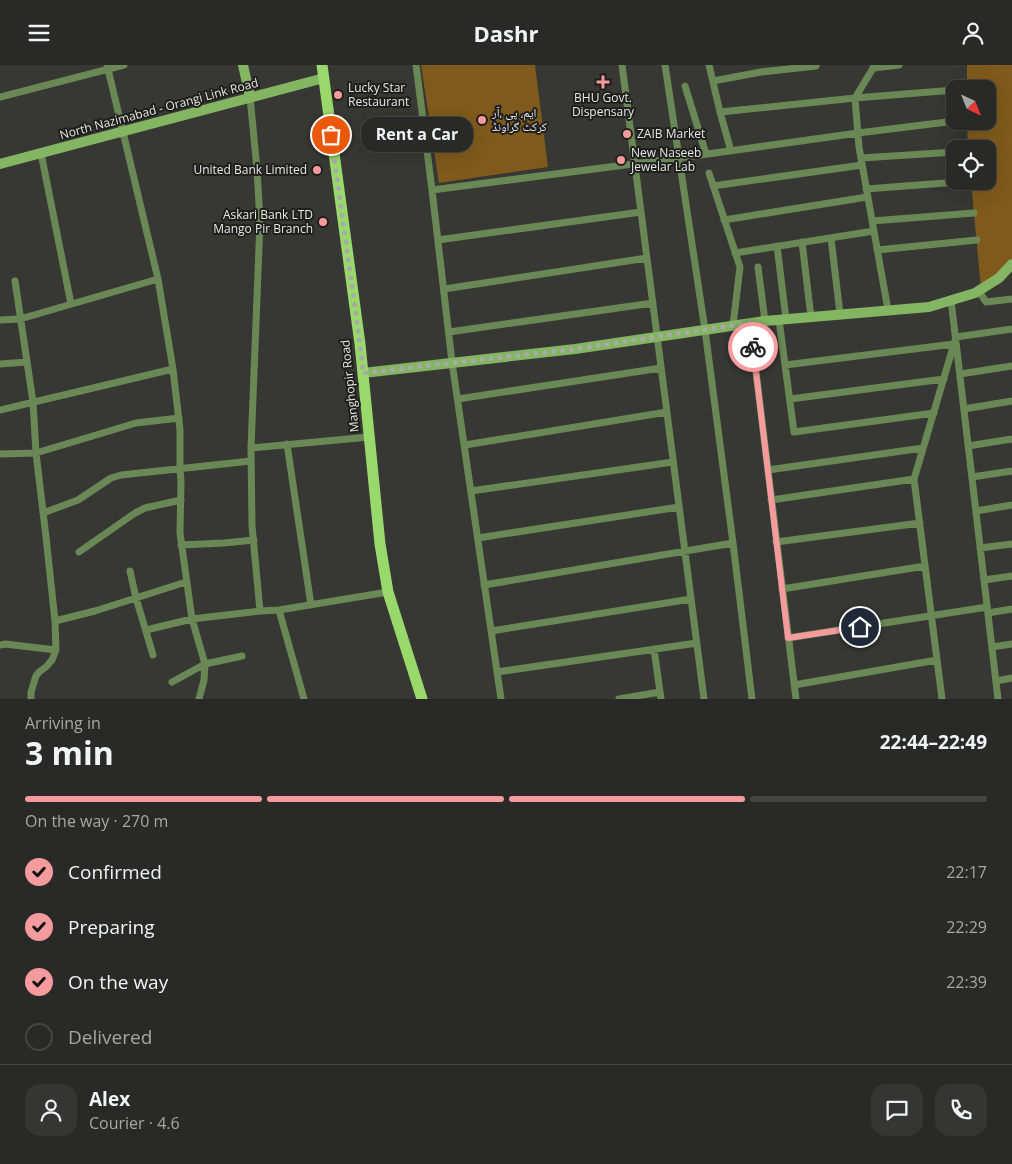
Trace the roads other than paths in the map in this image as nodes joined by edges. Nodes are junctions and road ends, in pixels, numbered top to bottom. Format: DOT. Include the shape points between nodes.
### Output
graph roads {
  1 [pos="124,65"];
  2 [pos="243,65"];
  3 [pos="322,65"];
  4 [pos="416,65"];
  5 [pos="622,65"];
  6 [pos="665,65"];
  7 [pos="709,65"];
  8 [pos="816,65"];
  9 [pos="899,65"];
  10 [pos="107,67"];
  11 [pos="785,67"];
  12 [pos="874,67"];
  13 [pos="324,78"];
  14 [pos="713,81"];
  15 [pos="685,86"];
  16 [pos="946,91"];
  17 [pos="0,97"];
  18 [pos="250,97"];
  19 [pos="855,98"];
  20 [pos="720,112"];
  21 [pos="946,122"];
  22 [pos="123,131"];
  23 [pos="858,133"];
  24 [pos="731,151"];
  25 [pos="41,153"];
  26 [pos="946,153"];
  27 [pos="706,154"];
  28 [pos="679,158"];
  29 [pos="861,162"];
  30 [pos="0,164"];
  31 [pos="635,164"];
  32 [pos="709,173"];
  33 [pos="946,184"];
  34 [pos="713,186"];
  35 [pos="432,190"];
  36 [pos="867,193"];
  37 [pos="641,213"];
  38 [pos="974,213"];
  39 [pos="724,219"];
  40 [pos="872,221"];
  41 [pos="874,231"];
  42 [pos="831,238"];
  43 [pos="438,240"];
  44 [pos="977,241"];
  45 [pos="802,242"];
  46 [pos="777,246"];
  47 [pos="877,250"];
  48 [pos="736,253"];
  49 [pos="647,258"];
  50 [pos="1012,264"];
  51 [pos="758,267"];
  52 [pos="158,279"];
  53 [pos="14,281"];
  54 [pos="444,289"];
  55 [pos="979,291"];
  56 [pos="1012,299"];
  57 [pos="952,300"];
  58 [pos="653,303"];
  59 [pos="71,304"];
  60 [pos="888,310"];
  61 [pos="840,314"];
  62 [pos="811,317"];
  63 [pos="20,319"];
  64 [pos="783,319"];
  65 [pos="0,320"];
  66 [pos="765,321"];
  67 [pos="750,323"];
  68 [pos="733,325"];
  69 [pos="1012,329"];
  70 [pos="705,330"];
  71 [pos="449,332"];
  72 [pos="657,337"];
  73 [pos="955,341"];
  74 [pos="27,362"];
  75 [pos="452,363"];
  76 [pos="0,364"];
  77 [pos="786,365"];
  78 [pos="1012,366"];
  79 [pos="661,368"];
  80 [pos="173,369"];
  81 [pos="363,373"];
  82 [pos="960,374"];
  83 [pos="944,379"];
  84 [pos="458,399"];
  85 [pos="790,399"];
  86 [pos="1012,401"];
  87 [pos="33,402"];
  88 [pos="964,409"];
  89 [pos="0,410"];
  90 [pos="667,412"];
  91 [pos="934,413"];
  92 [pos="179,418"];
  93 [pos="369,437"];
  94 [pos="1012,439"];
  95 [pos="287,444"];
  96 [pos="465,445"];
  97 [pos="968,446"];
  98 [pos="251,448"];
  99 [pos="923,448"];
  100 [pos="36,453"];
  101 [pos="0,454"];
  102 [pos="251,461"];
  103 [pos="673,462"];
  104 [pos="180,469"];
  105 [pos="768,469"];
  106 [pos="1012,471"];
  107 [pos="972,477"];
  108 [pos="914,479"];
  109 [pos="471,491"];
  110 [pos="180,500"];
  111 [pos="771,500"];
  112 [pos="1012,505"];
  113 [pos="679,507"];
  114 [pos="976,511"];
  115 [pos="43,513"];
  116 [pos="920,523"];
  117 [pos="478,538"];
  118 [pos="254,540"];
  119 [pos="776,542"];
  120 [pos="733,543"];
  121 [pos="1012,543"];
  122 [pos="181,545"];
  123 [pos="980,549"];
  124 [pos="685,551"];
  125 [pos="79,552"];
  126 [pos="925,566"];
  127 [pos="130,571"];
  128 [pos="1012,576"];
  129 [pos="984,580"];
  130 [pos="186,582"];
  131 [pos="484,585"];
  132 [pos="782,589"];
  133 [pos="388,592"];
  134 [pos="136,598"];
  135 [pos="691,599"];
  136 [pos="311,605"];
  137 [pos="1012,609"];
  138 [pos="279,610"];
  139 [pos="987,610"];
  140 [pos="260,611"];
  141 [pos="932,615"];
  142 [pos="192,619"];
  143 [pos="55,621"];
  144 [pos="146,631"];
  145 [pos="491,631"];
  146 [pos="788,638"];
  147 [pos="697,643"];
  148 [pos="1012,644"];
  149 [pos="0,645"];
  150 [pos="992,647"];
  151 [pos="654,649"];
  152 [pos="56,650"];
  153 [pos="153,655"];
  154 [pos="242,656"];
  155 [pos="937,660"];
  156 [pos="205,664"];
  157 [pos="497,672"];
  158 [pos="1012,678"];
  159 [pos="996,681"];
  160 [pos="172,682"];
  161 [pos="794,685"];
  162 [pos="661,696"];
  163 [pos="31,699"];
  164 [pos="199,699"];
  165 [pos="304,699"];
  166 [pos="422,699"];
  167 [pos="501,699"];
  168 [pos="619,699"];
  169 [pos="704,699"];
  170 [pos="752,699"];
  171 [pos="796,699"];
  172 [pos="942,699"];
  173 [pos="998,699"];
  1 -- 10 [label="street"];
  2 -- 18 [label="street"];
  3 -- 13 [label="main road, Manghopir Road"];
  4 -- 35 [label="street"];
  5 -- 31 [label="street"];
  6 -- 28 [label="street"];
  7 -- 14 [label="street"];
  8 -- 11 [label="street"];
  9 -- 12 [label="street"];
  10 -- 17 [label="street"];
  10 -- 22 [label="street"];
  11 -- 14 [label="street"];
  12 -- 19 [label="street"];
  13 -- 18 [label="street, North Nazimabad - Orangi Link Road"];
  13 -- 81 [label="main road, Manghopir Road"];
  14 -- 20 [label="street"];
  15 -- 27 [label="street"];
  16 -- 19 [label="street"];
  18 -- 22 [label="street, North Nazimabad - Orangi Link Road"];
  18 -- 98 [label="street" via="260,222"];
  19 -- 20 [label="street"];
  19 -- 23 [label="street"];
  20 -- 24 [label="street"];
  21 -- 23 [label="street"];
  22 -- 25 [label="street, North Nazimabad - Orangi Link Road"];
  22 -- 52 [label="street"];
  23 -- 24 [label="street"];
  23 -- 29 [label="street"];
  24 -- 27 [label="street"];
  25 -- 30 [label="street, North Nazimabad - Orangi Link Road"];
  25 -- 59 [label="street"];
  26 -- 29 [label="street"];
  27 -- 28 [label="street"];
  28 -- 31 [label="street"];
  28 -- 70 [label="street"];
  29 -- 34 [label="street"];
  29 -- 36 [label="street"];
  31 -- 35 [label="street"];
  31 -- 37 [label="street"];
  32 -- 34 [label="street"];
  33 -- 36 [label="street"];
  34 -- 39 [label="street"];
  35 -- 43 [label="street"];
  36 -- 39 [label="street"];
  36 -- 40 [label="street"];
  37 -- 43 [label="street"];
  37 -- 49 [label="street"];
  38 -- 40 [label="street"];
  39 -- 48 [label="street"];
  40 -- 41 [label="street"];
  41 -- 42 [label="street"];
  41 -- 47 [label="street"];
  42 -- 45 [label="street"];
  42 -- 61 [label="street"];
  43 -- 54 [label="street"];
  44 -- 47 [label="street"];
  45 -- 46 [label="street"];
  45 -- 62 [label="street"];
  46 -- 48 [label="street"];
  46 -- 64 [label="street"];
  47 -- 60 [label="street"];
  48 -- 68 [label="street" via="740,267"];
  49 -- 54 [label="street"];
  49 -- 58 [label="street"];
  50 -- 55 [label="street" via="999,278"];
  51 -- 66 [label="street"];
  52 -- 59 [label="street"];
  52 -- 80 [label="street"];
  53 -- 63 [label="street"];
  54 -- 71 [label="street"];
  55 -- 56 [label="street" via="986,302"];
  55 -- 57 [label="street"];
  57 -- 60 [label="street" via="929,307"];
  57 -- 73 [label="street"];
  58 -- 71 [label="street"];
  58 -- 72 [label="street"];
  59 -- 63 [label="street"];
  60 -- 61 [label="street"];
  61 -- 62 [label="street"];
  62 -- 64 [label="street"];
  63 -- 65 [label="street"];
  63 -- 74 [label="street"];
  64 -- 66 [label="street"];
  64 -- 77 [label="street"];
  66 -- 67 [label="street"];
  67 -- 68 [label="street"];
  67 -- 105 [label="street"];
  68 -- 70 [label="street"];
  69 -- 73 [label="street"];
  70 -- 72 [label="street"];
  70 -- 120 [label="street"];
  71 -- 75 [label="street"];
  72 -- 75 [label="street"];
  72 -- 79 [label="street"];
  73 -- 77 [label="street"];
  73 -- 82 [label="street"];
  73 -- 83 [label="street"];
  74 -- 76 [label="street"];
  74 -- 87 [label="street"];
  75 -- 81 [label="street"];
  75 -- 84 [label="street"];
  77 -- 85 [label="street"];
  78 -- 82 [label="street"];
  79 -- 84 [label="street"];
  79 -- 90 [label="street"];
  80 -- 87 [label="street"];
  80 -- 92 [label="street"];
  81 -- 93 [label="main road, Manghopir Road"];
  82 -- 88 [label="street"];
  83 -- 85 [label="street"];
  83 -- 91 [label="street"];
  84 -- 96 [label="street"];
  85 -- 91 [label="street" via="794,432"];
  86 -- 88 [label="street"];
  87 -- 89 [label="street"];
  87 -- 100 [label="street"];
  88 -- 97 [label="street"];
  90 -- 96 [label="street"];
  90 -- 103 [label="street"];
  91 -- 99 [label="street"];
  92 -- 100 [label="street" via="136,423"];
  92 -- 104 [label="street"];
  93 -- 95 [label="street"];
  93 -- 133 [label="main road, Manghopir Road"];
  94 -- 97 [label="street"];
  95 -- 98 [label="street"];
  95 -- 136 [label="street"];
  96 -- 109 [label="street"];
  97 -- 107 [label="street"];
  98 -- 102 [label="street"];
  99 -- 105 [label="street"];
  99 -- 108 [label="street"];
  100 -- 101 [label="street"];
  100 -- 115 [label="street"];
  102 -- 104 [label="street"];
  102 -- 118 [label="street"];
  103 -- 109 [label="street"];
  103 -- 113 [label="street"];
  104 -- 110 [label="street"];
  104 -- 115 [label="street" via="111,478 78,501"];
  105 -- 111 [label="street"];
  106 -- 107 [label="street"];
  107 -- 114 [label="street"];
  108 -- 111 [label="street"];
  108 -- 116 [label="street"];
  109 -- 117 [label="street"];
  110 -- 122 [label="street"];
  110 -- 125 [label="street" via="135,513"];
  111 -- 119 [label="street"];
  112 -- 114 [label="street"];
  113 -- 117 [label="street"];
  113 -- 124 [label="street"];
  114 -- 123 [label="street"];
  115 -- 143 [label="street"];
  116 -- 119 [label="street"];
  116 -- 126 [label="street"];
  117 -- 131 [label="street"];
  118 -- 122 [label="street"];
  118 -- 140 [label="street"];
  119 -- 132 [label="street"];
  120 -- 124 [label="street"];
  120 -- 170 [label="street"];
  121 -- 123 [label="street"];
  122 -- 130 [label="street"];
  123 -- 129 [label="street"];
  124 -- 131 [label="street"];
  124 -- 135 [label="street"];
  126 -- 132 [label="street"];
  126 -- 141 [label="street"];
  127 -- 134 [label="street"];
  128 -- 129 [label="street"];
  129 -- 139 [label="street"];
  130 -- 134 [label="street"];
  130 -- 142 [label="street"];
  131 -- 145 [label="street"];
  132 -- 146 [label="street"];
  133 -- 136 [label="street"];
  133 -- 166 [label="main road, Manghopir Road"];
  134 -- 143 [label="street"];
  134 -- 144 [label="street"];
  135 -- 145 [label="street"];
  135 -- 147 [label="street"];
  136 -- 138 [label="street"];
  137 -- 139 [label="street"];
  138 -- 140 [label="street"];
  138 -- 165 [label="street"];
  139 -- 141 [label="street"];
  139 -- 150 [label="street"];
  140 -- 142 [label="street"];
  141 -- 146 [label="street"];
  141 -- 155 [label="street"];
  142 -- 144 [label="street"];
  142 -- 156 [label="street"];
  143 -- 152 [label="street"];
  144 -- 153 [label="street"];
  145 -- 157 [label="street"];
  146 -- 161 [label="street"];
  147 -- 151 [label="street"];
  147 -- 169 [label="street"];
  148 -- 150 [label="street"];
  149 -- 152 [label="street"];
  150 -- 159 [label="street"];
  151 -- 157 [label="street"];
  151 -- 162 [label="street"];
  152 -- 163 [label="street" via="52,660 36,676"];
  154 -- 156 [label="street"];
  155 -- 161 [label="street"];
  155 -- 172 [label="street"];
  156 -- 160 [label="street"];
  156 -- 164 [label="street"];
  157 -- 167 [label="street"];
  158 -- 159 [label="street"];
  159 -- 173 [label="street"];
  161 -- 171 [label="street"];
  162 -- 168 [label="street"];
}
